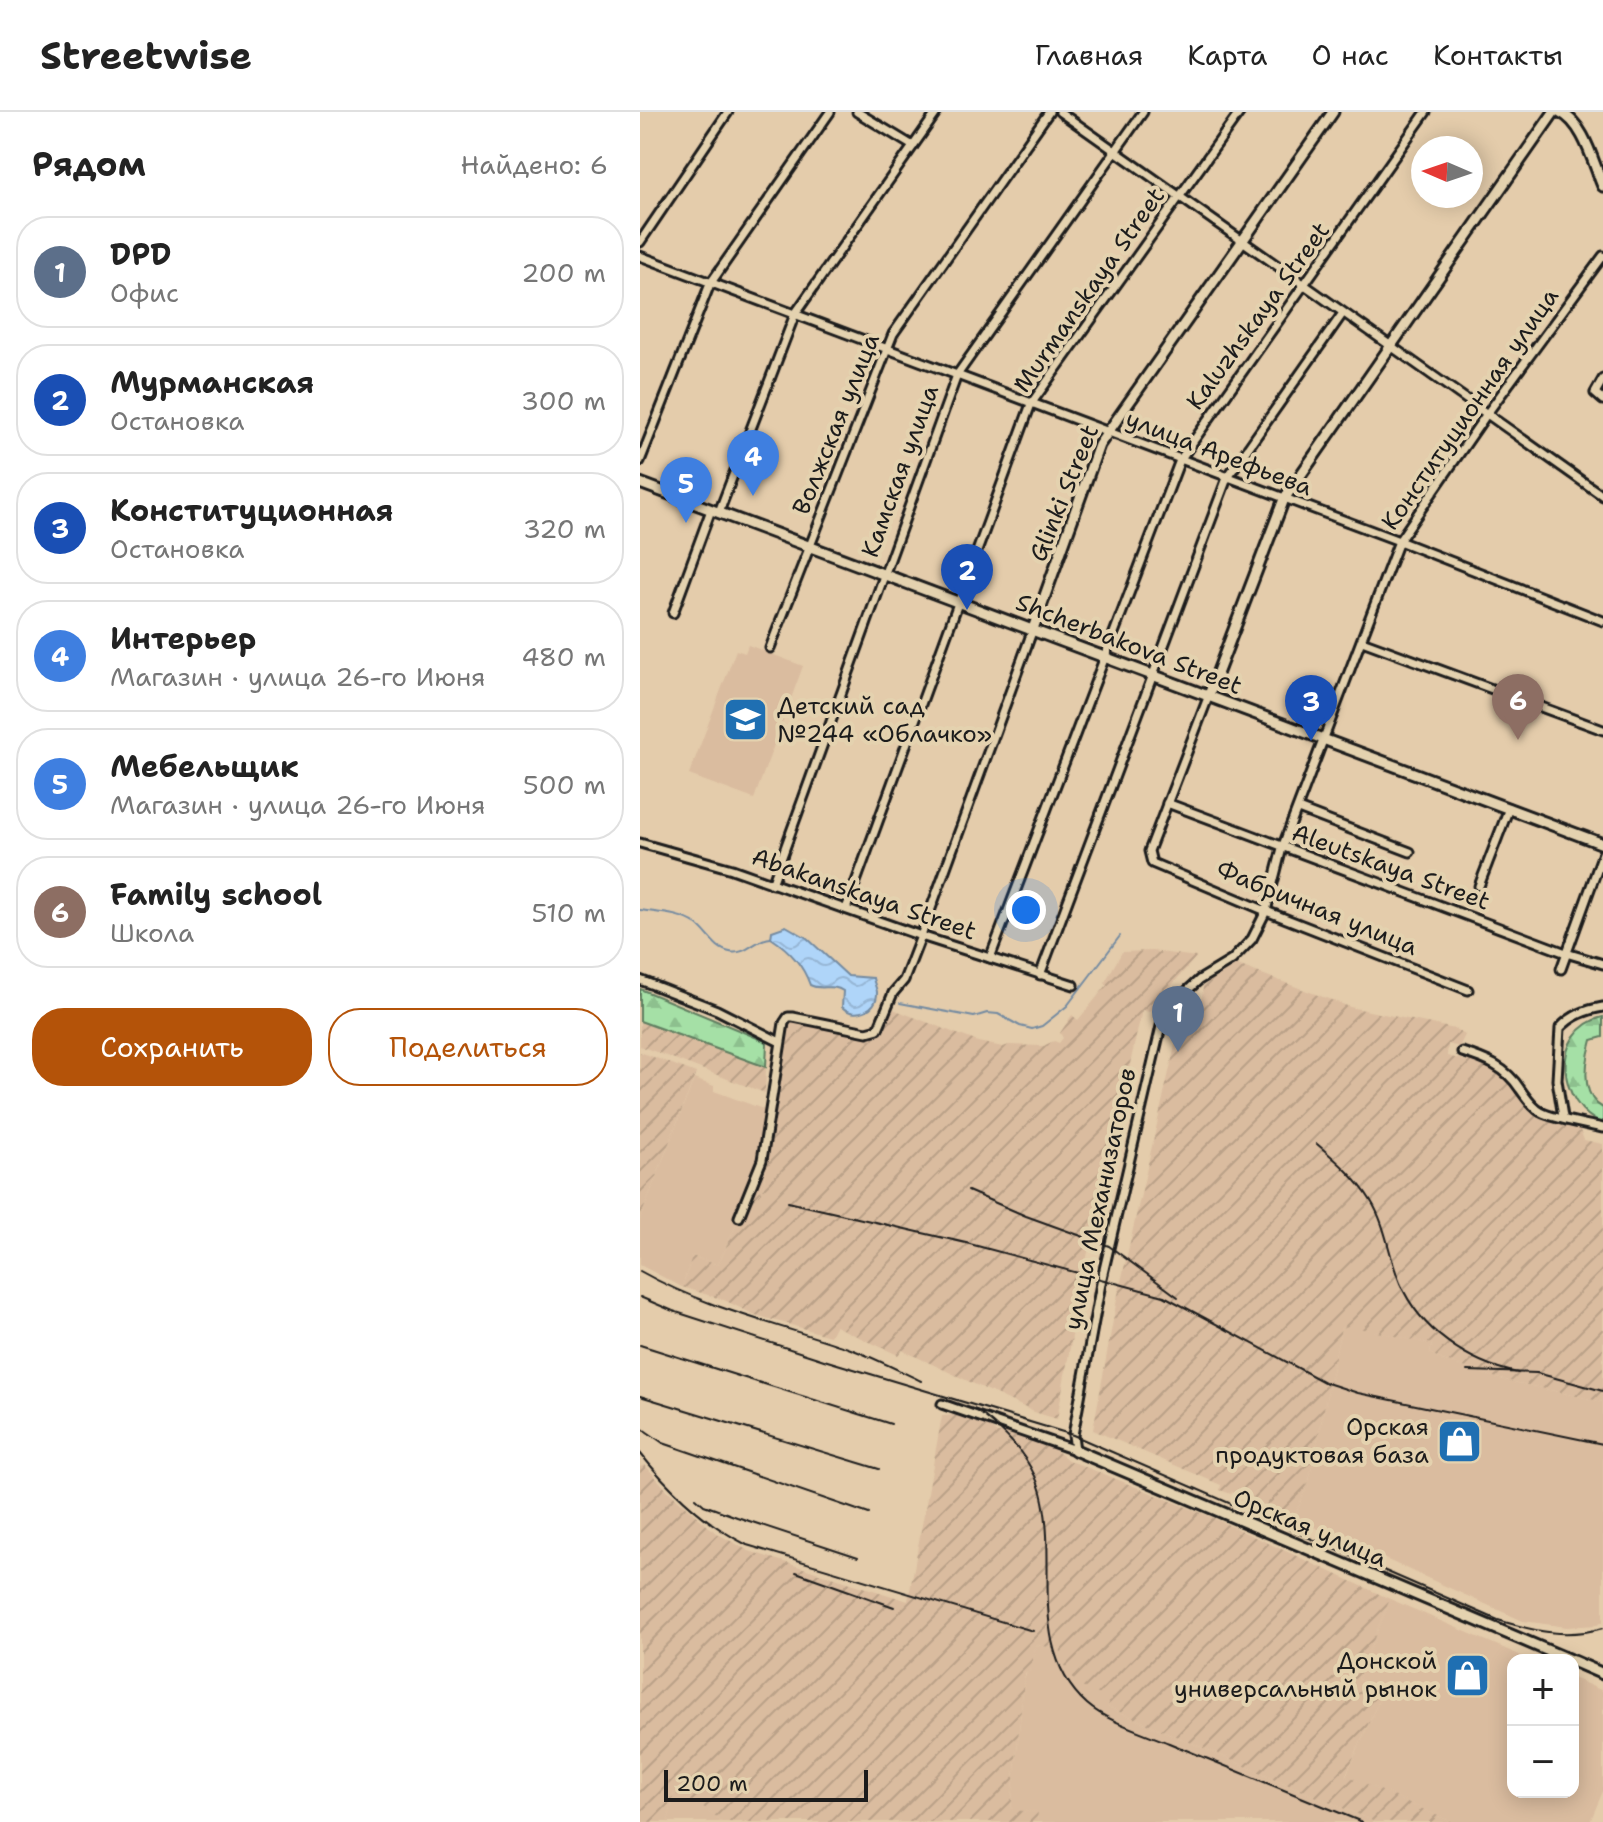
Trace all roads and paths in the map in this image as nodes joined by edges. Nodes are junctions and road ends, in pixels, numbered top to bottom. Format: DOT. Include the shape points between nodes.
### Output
graph roads {
  1 [pos="716,112"];
  2 [pos="830,112"];
  3 [pos="857,112"];
  4 [pos="937,112"];
  5 [pos="1049,112"];
  6 [pos="1060,112"];
  7 [pos="1143,112"];
  8 [pos="1240,112"];
  9 [pos="1333,112"];
  10 [pos="1426,112"];
  11 [pos="1557,112"];
  12 [pos="726,115"];
  13 [pos="913,146"];
  14 [pos="1114,152"];
  15 [pos="1603,186"];
  16 [pos="1179,198"];
  17 [pos="640,242"];
  18 [pos="1242,242"];
  19 [pos="640,256"];
  20 [pos="1603,256"];
  21 [pos="710,284"];
  22 [pos="1304,285"];
  23 [pos="1343,313"];
  24 [pos="795,314"];
  25 [pos="1391,346"];
  26 [pos="886,347"];
  27 [pos="957,375"];
  28 [pos="1603,379"];
  29 [pos="1603,400"];
  30 [pos="1031,404"];
  31 [pos="1486,415"];
  32 [pos="1107,432"];
  33 [pos="1180,460"];
  34 [pos="640,461"];
  35 [pos="1227,478"];
  36 [pos="640,483"];
  37 [pos="1603,496"];
  38 [pos="1284,499"];
  39 [pos="715,511"];
  40 [pos="1399,541"];
  41 [pos="810,546"];
  42 [pos="884,573"];
  43 [pos="959,602"];
  44 [pos="673,613"];
  45 [pos="1603,621"];
  46 [pos="1033,629"];
  47 [pos="1362,641"];
  48 [pos="770,648"];
  49 [pos="1104,655"];
  50 [pos="1152,674"];
  51 [pos="1209,695"];
  52 [pos="1603,730"];
  53 [pos="1323,738"];
  54 [pos="1167,803"];
  55 [pos="1509,808"];
  56 [pos="1298,809"];
  57 [pos="640,843"];
  58 [pos="1603,844"];
  59 [pos="1282,848"];
  60 [pos="1410,852"];
  61 [pos="1603,853"];
  62 [pos="772,884"];
  63 [pos="1479,886"];
  64 [pos="846,909"];
  65 [pos="1266,911"];
  66 [pos="921,936"];
  67 [pos="1246,948"];
  68 [pos="1566,953"];
  69 [pos="990,958"];
  70 [pos="1603,964"];
  71 [pos="1561,969"];
  72 [pos="1040,975"];
  73 [pos="640,980"];
  74 [pos="1074,985"];
  75 [pos="1468,990"];
  76 [pos="1602,1007"];
  77 [pos="780,1042"];
  78 [pos="1462,1052"];
  79 [pos="1563,1117"];
  80 [pos="1603,1128"];
  81 [pos="739,1217"];
  82 [pos="942,1404"];
  83 [pos="1075,1450"];
  84 [pos="1556,1654"];
  85 [pos="1579,1664"];
  86 [pos="1603,1674"];
  1 -- 12 [label="street"];
  2 -- 21 [label="street"];
  3 -- 13 [label="street"];
  4 -- 13 [label="street"];
  5 -- 26 [label="street, Волжская улица"];
  6 -- 14 [label="street"];
  7 -- 14 [label="street, Камская улица"];
  8 -- 16 [label="street, Murmanskaya Street"];
  9 -- 18 [label="street, Glinki Street"];
  10 -- 22 [label="street, Kaluzhskaya Street"];
  11 -- 15 [label="street" via="1577,126"];
  11 -- 25 [label="street"];
  12 -- 17 [label="street"];
  13 -- 24 [label="street"];
  14 -- 16 [label="street"];
  14 -- 27 [label="street, Камская улица"];
  16 -- 18 [label="street"];
  16 -- 30 [label="street, Murmanskaya Street"];
  18 -- 22 [label="street"];
  18 -- 32 [label="street, Glinki Street"];
  19 -- 21 [label="street, улица Арефьева"];
  20 -- 31 [label="street, Конституционная улица"];
  21 -- 24 [label="street, улица Арефьева"];
  21 -- 34 [label="street"];
  22 -- 23 [label="street"];
  22 -- 33 [label="street, Kaluzhskaya Street"];
  23 -- 25 [label="street"];
  23 -- 35 [label="street"];
  24 -- 26 [label="street, улица Арефьева"];
  24 -- 39 [label="street"];
  25 -- 31 [label="street"];
  25 -- 38 [label="street"];
  26 -- 27 [label="street, улица Арефьева"];
  26 -- 41 [label="street, Волжская улица"];
  27 -- 30 [label="street, улица Арефьева"];
  27 -- 42 [label="street, Камская улица"];
  28 -- 29 [label="street" via="1595,393"];
  30 -- 32 [label="street, улица Арефьева"];
  30 -- 43 [label="street, Murmanskaya Street"];
  31 -- 37 [label="street"];
  31 -- 40 [label="street, Конституционная улица"];
  32 -- 33 [label="street, улица Арефьева"];
  32 -- 46 [label="street, Glinki Street"];
  33 -- 35 [label="street, улица Арефьева"];
  33 -- 49 [label="street, Kaluzhskaya Street"];
  35 -- 38 [label="street, улица Арефьева"];
  35 -- 50 [label="street"];
  36 -- 39 [label="street, Shcherbakova Street"];
  38 -- 40 [label="street, улица Арефьева"];
  38 -- 51 [label="street"];
  39 -- 41 [label="street, Shcherbakova Street"];
  39 -- 44 [label="street"];
  40 -- 45 [label="street, улица Арефьева"];
  40 -- 47 [label="street, Конституционная улица"];
  41 -- 42 [label="street, Shcherbakova Street"];
  41 -- 48 [label="street, Волжская улица"];
  42 -- 43 [label="street, Shcherbakova Street"];
  42 -- 62 [label="street, Камская улица"];
  43 -- 46 [label="street, Shcherbakova Street"];
  43 -- 64 [label="street, Murmanskaya Street"];
  46 -- 49 [label="street, Shcherbakova Street"];
  46 -- 66 [label="street, Glinki Street"];
  47 -- 52 [label="street"];
  47 -- 53 [label="street, Конституционная улица"];
  49 -- 50 [label="street, Shcherbakova Street"];
  49 -- 69 [label="street, Kaluzhskaya Street"];
  50 -- 51 [label="street, Shcherbakova Street"];
  50 -- 72 [label="street"];
  51 -- 53 [label="street, Shcherbakova Street"];
  51 -- 54 [label="street"];
  53 -- 55 [label="street, Shcherbakova Street"];
  53 -- 56 [label="street, Конституционная улица"];
  54 -- 59 [label="street, Aleutskaya Street"];
  54 -- 65 [label="street, Фабричная улица" via="1149,851 1152,863"];
  55 -- 58 [label="street, Shcherbakova Street"];
  55 -- 63 [label="street"];
  56 -- 59 [label="street, Конституционная улица"];
  56 -- 60 [label="street"];
  57 -- 62 [label="street, Abakanskaya Street"];
  59 -- 65 [label="street, Конституционная улица"];
  59 -- 68 [label="street, Aleutskaya Street"];
  61 -- 68 [label="street"];
  62 -- 64 [label="street, Abakanskaya Street"];
  64 -- 66 [label="street, Abakanskaya Street"];
  65 -- 67 [label="street, Конституционная улица"];
  65 -- 75 [label="street, Фабричная улица"];
  66 -- 69 [label="street, Abakanskaya Street"];
  66 -- 77 [label="street, Glinki Street" via="878,1029 867,1032 788,1017"];
  67 -- 83 [label="street, улица Механизаторов" via="1199,980 1162,1022 1102,1278 1073,1435"];
  68 -- 70 [label="street, Aleutskaya Street"];
  68 -- 71 [label="street"];
  69 -- 72 [label="street, Abakanskaya Street"];
  72 -- 74 [label="street, Abakanskaya Street"];
  73 -- 77 [label="street"];
  76 -- 79 [label="street" via="1568,1019 1560,1028 1557,1080"];
  77 -- 81 [label="street" via="762,1160"];
  78 -- 79 [label="street" via="1500,1068 1542,1113"];
  79 -- 80 [label="street"];
  82 -- 83 [label="street, Орская улица"];
  83 -- 84 [label="street, Орская улица"];
  85 -- 86 [label="street, Орская улица"];
}
